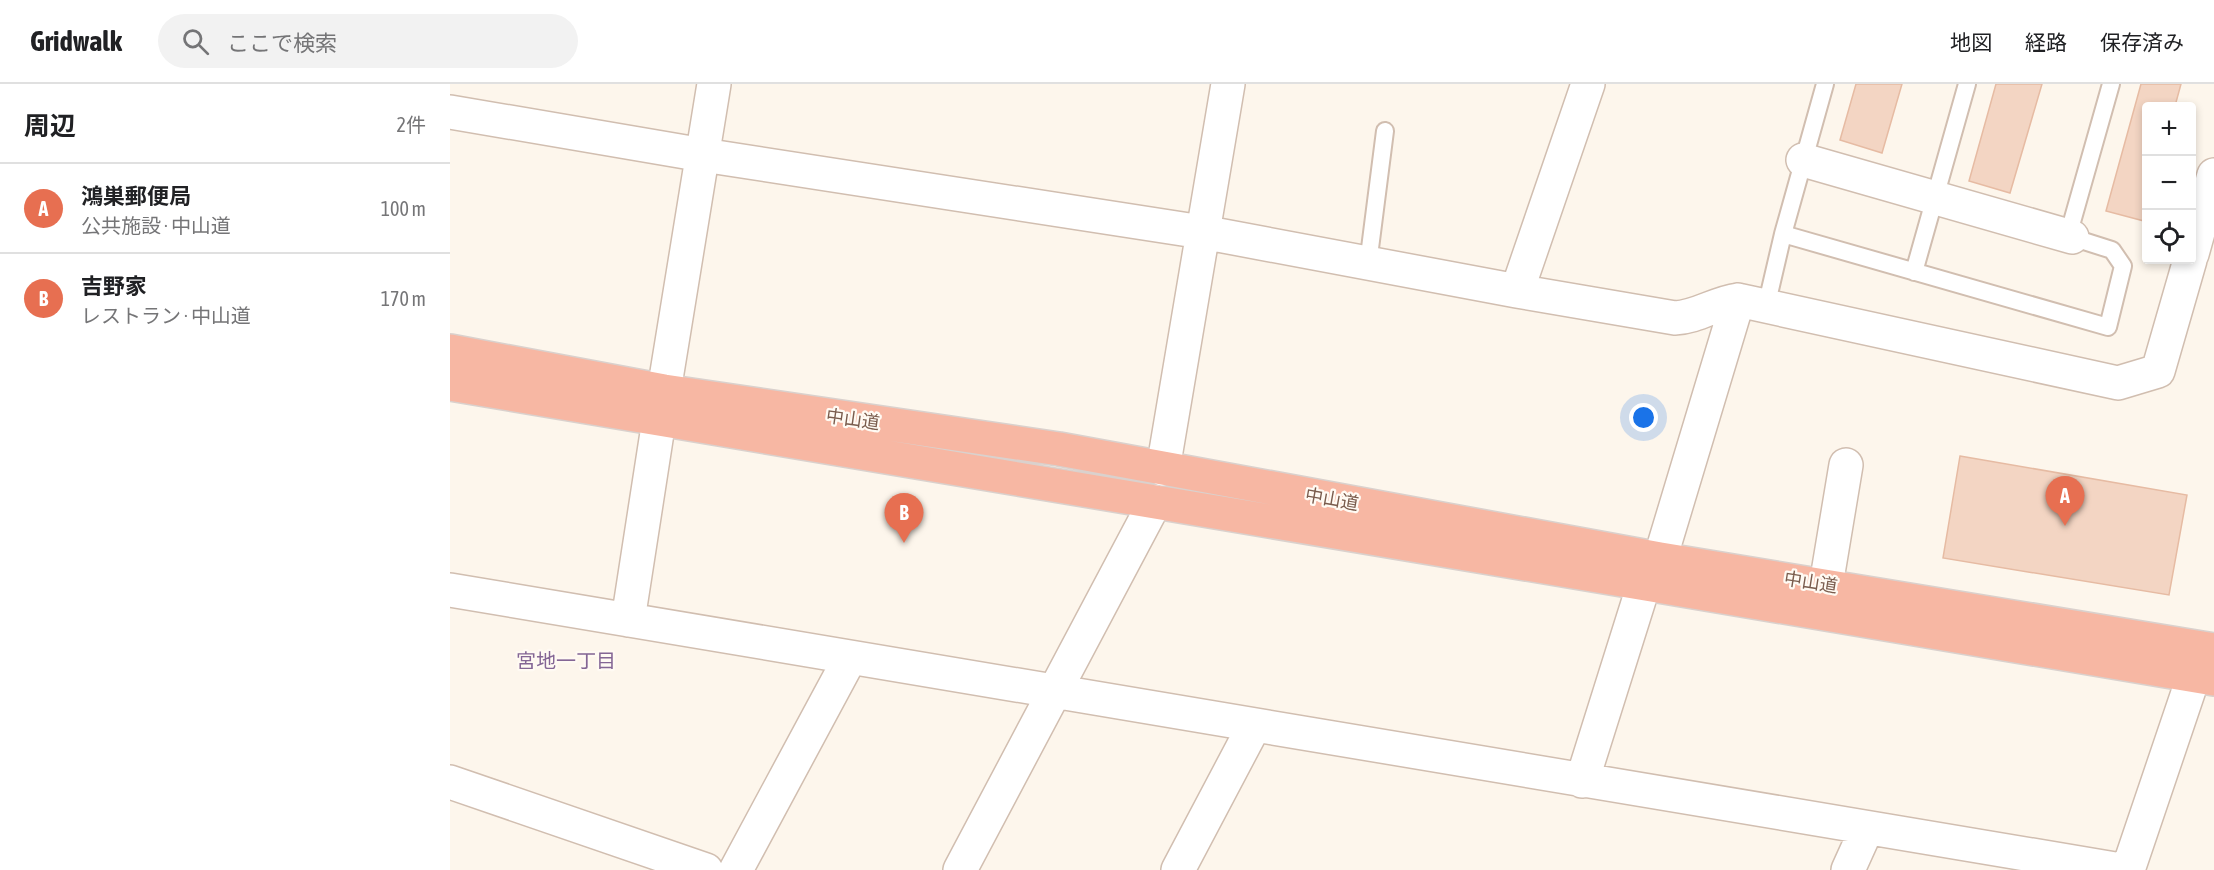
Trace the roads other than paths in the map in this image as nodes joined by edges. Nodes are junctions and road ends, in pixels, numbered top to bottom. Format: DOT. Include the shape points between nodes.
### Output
graph roads {
  1 [pos="714,84"];
  2 [pos="1228,84"];
  3 [pos="1588,84"];
  4 [pos="1825,84"];
  5 [pos="1967,84"];
  6 [pos="2111,84"];
  7 [pos="450,112"];
  8 [pos="1385,131"];
  9 [pos="703,155"];
  10 [pos="1803,160"];
  11 [pos="2214,175"];
  12 [pos="1935,198"];
  13 [pos="1202,232"];
  14 [pos="1783,234"];
  15 [pos="2072,237"];
  16 [pos="2196,240"];
  17 [pos="1368,264"];
  18 [pos="2189,264"];
  19 [pos="1914,272"];
  20 [pos="1517,291"];
  21 [pos="1752,304"];
  22 [pos="450,351"];
  23 [pos="450,384"];
  24 [pos="661,406"];
  25 [pos="1845,465"];
  26 [pos="1163,469"];
  27 [pos="1155,502"];
  28 [pos="1652,571"];
  29 [pos="1826,585"];
  30 [pos="450,590"];
  31 [pos="628,620"];
  32 [pos="2214,650"];
  33 [pos="850,657"];
  34 [pos="2204,677"];
  35 [pos="1055,693"];
  36 [pos="1254,726"];
  37 [pos="1582,781"];
  38 [pos="450,782"];
  39 [pos="1867,828"];
  40 [pos="706,870"];
  41 [pos="736,870"];
  42 [pos="960,870"];
  43 [pos="1178,870"];
  44 [pos="1848,870"];
  45 [pos="2121,870"];
  46 [pos="2128,870"];
  1 -- 9 [label="street"];
  2 -- 13 [label="street"];
  3 -- 20 [label="street"];
  4 -- 10 [label="lane"];
  5 -- 12 [label="lane"];
  6 -- 15 [label="lane" via="2068,236"];
  7 -- 9 [label="street"];
  8 -- 17 [label="lane"];
  9 -- 13 [label="street"];
  9 -- 24 [label="street"];
  10 -- 12 [label="street"];
  10 -- 14 [label="lane"];
  11 -- 16 [label="street"];
  12 -- 15 [label="street"];
  12 -- 19 [label="lane"];
  13 -- 17 [label="street"];
  13 -- 26 [label="street"];
  14 -- 19 [label="lane"];
  14 -- 21 [label="lane"];
  15 -- 19 [label="lane" via="2112,250 2123,266 2108,327"];
  17 -- 20 [label="street"];
  18 -- 21 [label="street" via="2158,371 2118,383"];
  20 -- 21 [label="street" via="1675,318 1691,317 1721,302"];
  21 -- 28 [label="street"];
  22 -- 24 [label="highway, 中山道"];
  23 -- 24 [label="highway, 中山道"];
  24 -- 26 [label="highway, 中山道" via="1047,447"];
  24 -- 27 [label="highway, 中山道"];
  24 -- 31 [label="street"];
  25 -- 29 [label="street"];
  26 -- 28 [label="highway, 中山道"];
  27 -- 28 [label="highway, 中山道"];
  27 -- 35 [label="street"];
  28 -- 29 [label="highway, 中山道"];
  28 -- 34 [label="highway, 中山道"];
  28 -- 37 [label="street"];
  29 -- 32 [label="highway, 中山道"];
  30 -- 31 [label="street"];
  31 -- 33 [label="street"];
  33 -- 35 [label="street"];
  33 -- 41 [label="street"];
  34 -- 46 [label="street"];
  35 -- 36 [label="street"];
  35 -- 42 [label="street"];
  36 -- 37 [label="street"];
  36 -- 43 [label="street"];
  37 -- 39 [label="street"];
  38 -- 40 [label="street"];
  39 -- 44 [label="street"];
  39 -- 45 [label="street"];
}
